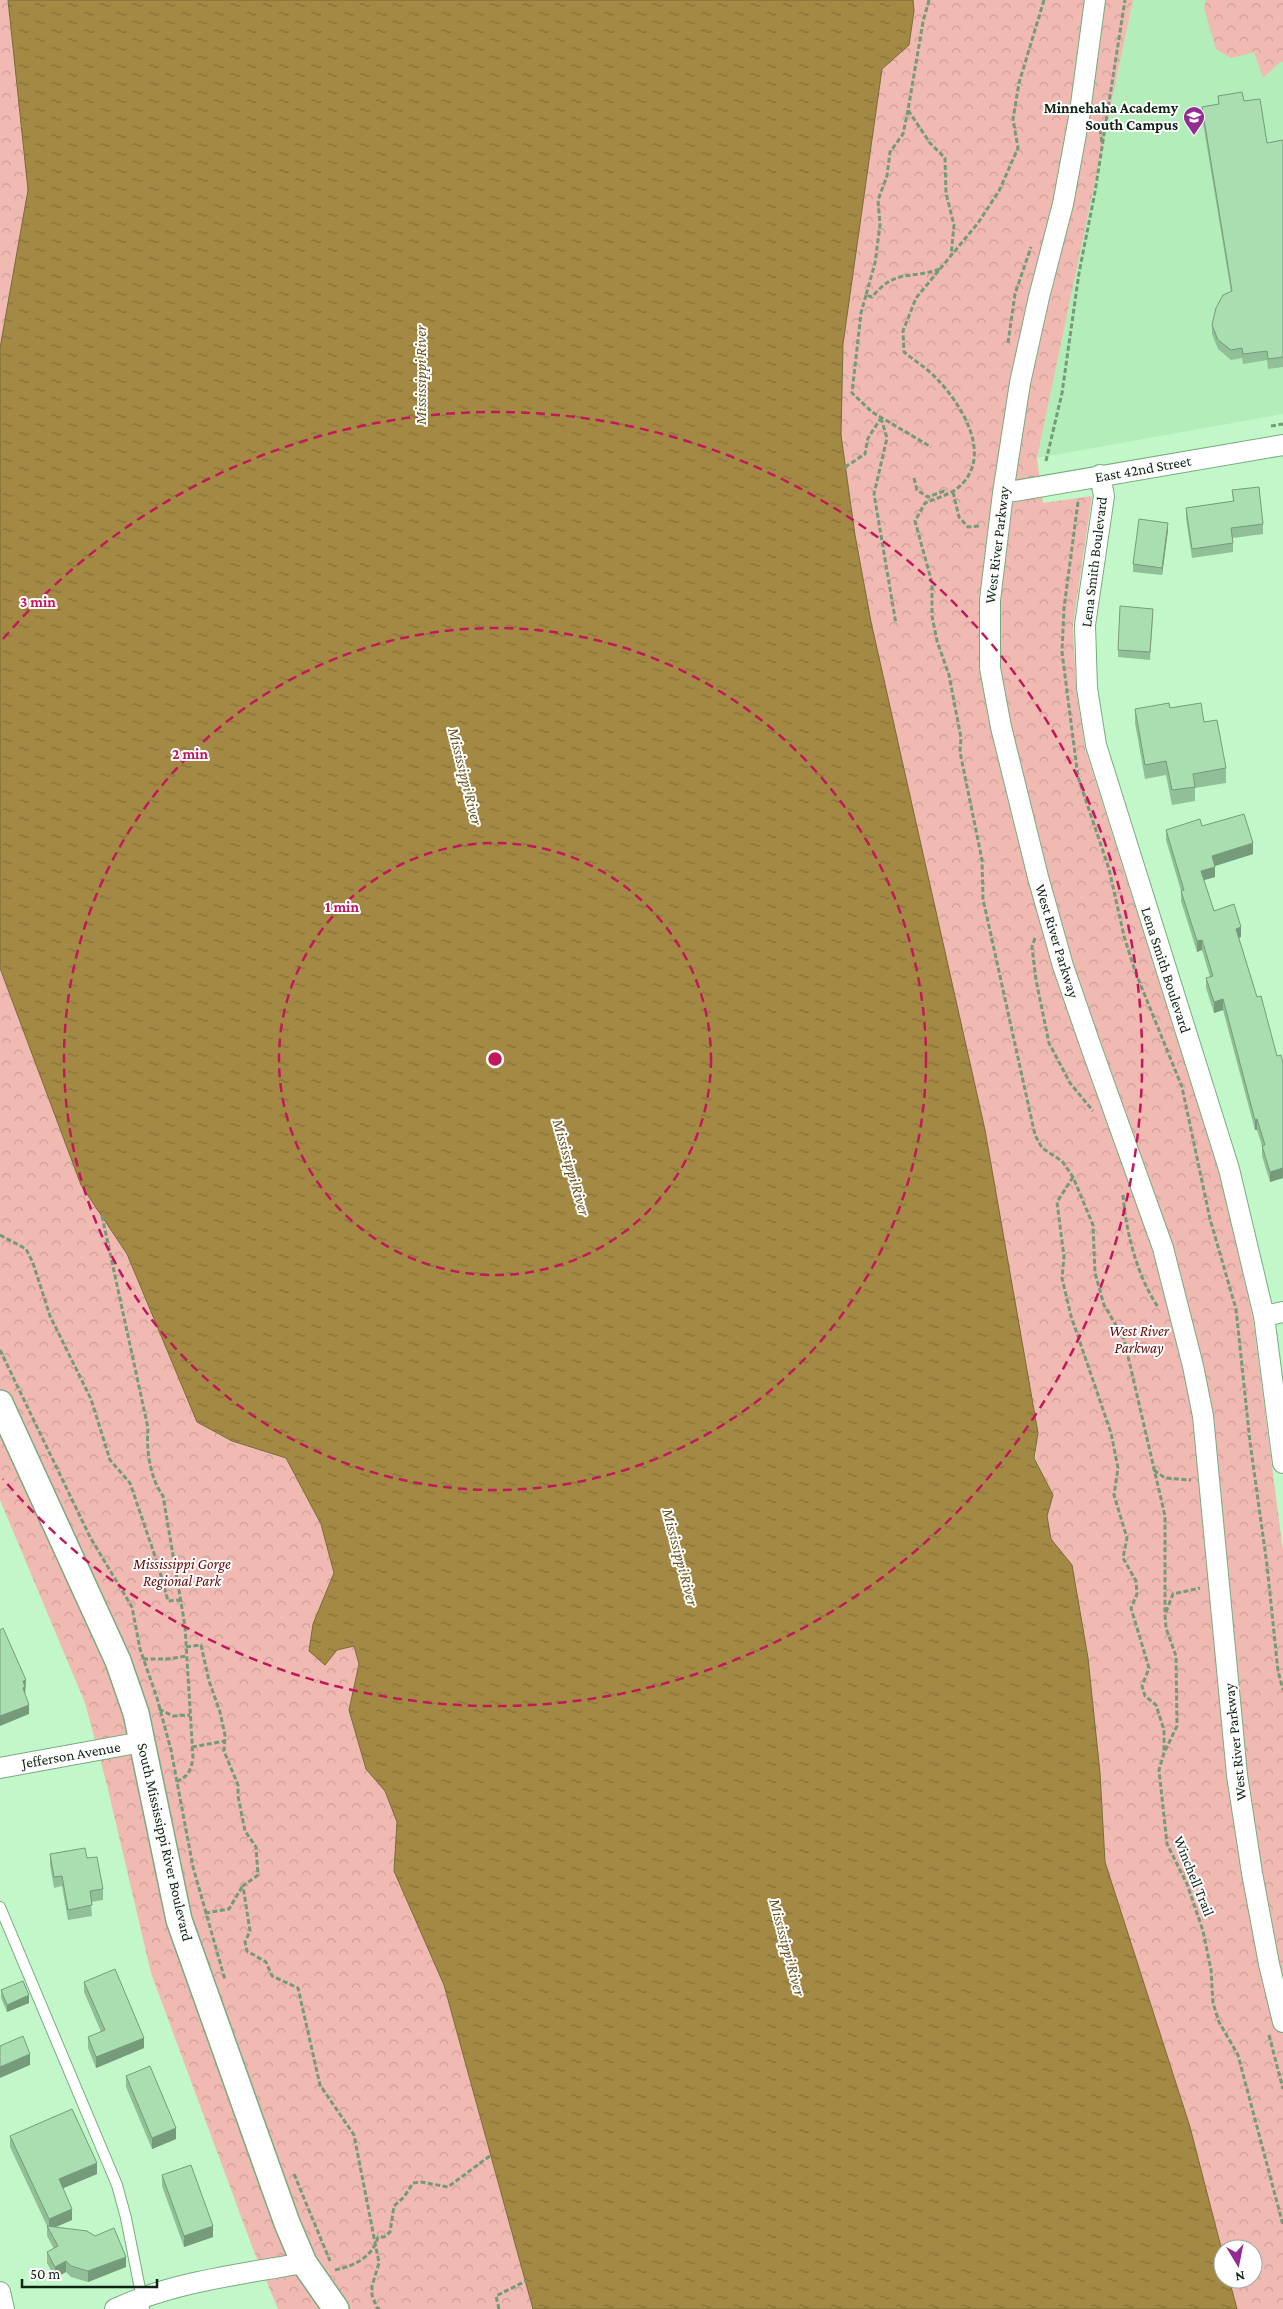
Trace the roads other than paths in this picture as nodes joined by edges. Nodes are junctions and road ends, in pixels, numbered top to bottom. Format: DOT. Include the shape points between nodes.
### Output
graph roads {
  1 [pos="1095,0"];
  2 [pos="1283,445"];
  3 [pos="1100,475"];
  4 [pos="1003,493"];
  5 [pos="1274,1314"];
  6 [pos="0,1403"];
  7 [pos="1283,1462"];
  8 [pos="142,1742"];
  9 [pos="0,1768"];
  10 [pos="0,1907"];
  11 [pos="1283,2022"];
  12 [pos="304,2263"];
  13 [pos="143,2303"];
  14 [pos="332,2303"];
  15 [pos="115,2309"];
  1 -- 4 [label="street, West River Parkway" via="1080,112 1063,204 1038,297 1020,383"];
  2 -- 3 [label="street, East 42nd Street"];
  3 -- 4 [label="street, East 42nd Street"];
  3 -- 5 [label="street, Lena Smith Boulevard" via="1104,496 1085,626 1087,688 1096,745"];
  4 -- 11 [label="street, West River Parkway" via="990,600 990,668 1038,877 1063,966 1163,1248 1193,1366 1203,1416 1237,1775 1252,1873"];
  5 -- 7 [label="street, Lena Smith Boulevard"];
  6 -- 8 [label="street, South Mississippi River Boulevard" via="118,1662"];
  8 -- 9 [label="street, Jefferson Avenue"];
  8 -- 12 [label="street, South Mississippi River Boulevard" via="180,1920"];
  10 -- 13 [label="lane" via="117,2185"];
  12 -- 13 [label="street" via="176,2287"];
  12 -- 14 [label="street, South Mississippi River Boulevard"];
  13 -- 15 [label="street"];
}
